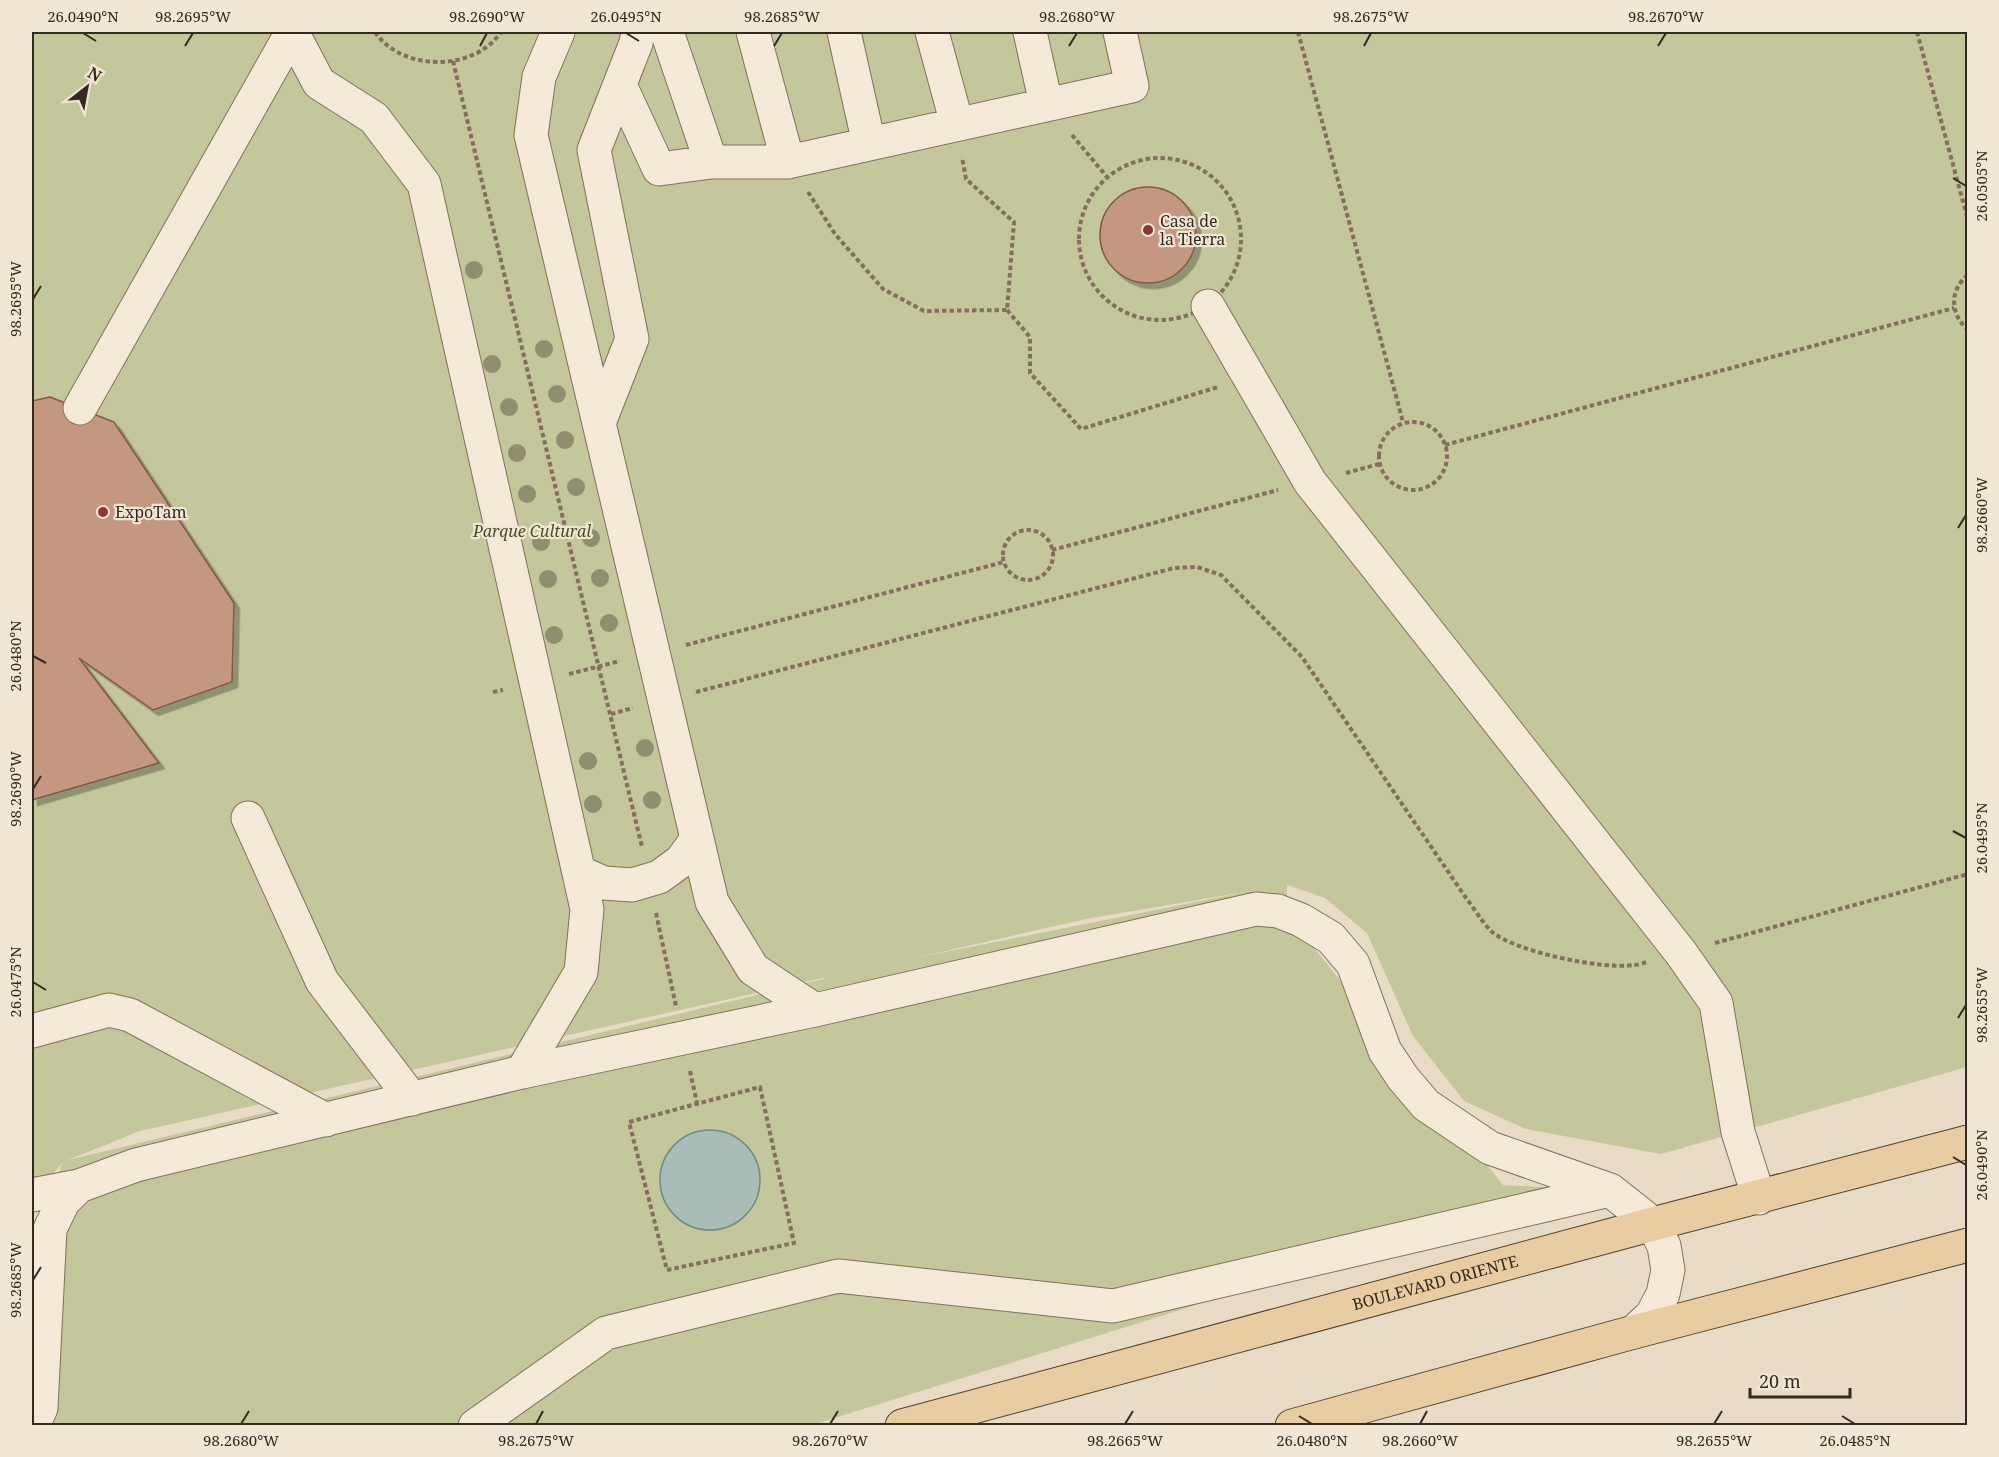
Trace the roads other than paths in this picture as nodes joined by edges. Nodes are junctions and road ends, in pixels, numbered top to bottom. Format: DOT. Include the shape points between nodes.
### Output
graph roads {
  1 [pos="292,32"];
  2 [pos="558,32"];
  3 [pos="638,32"];
  4 [pos="667,32"];
  5 [pos="753,32"];
  6 [pos="844,32"];
  7 [pos="932,32"];
  8 [pos="1030,32"];
  9 [pos="1120,32"];
  10 [pos="620,85"];
  11 [pos="1046,104"];
  12 [pos="957,124"];
  13 [pos="869,144"];
  14 [pos="711,162"];
  15 [pos="788,162"];
  16 [pos="1208,306"];
  17 [pos="80,408"];
  18 [pos="599,423"];
  19 [pos="248,818"];
  20 [pos="697,838"];
  21 [pos="579,872"];
  22 [pos="815,1010"];
  23 [pos="32,1031"];
  24 [pos="522,1072"];
  25 [pos="412,1099"];
  26 [pos="327,1120"];
  27 [pos="1968,1142"];
  28 [pos="79,1186"];
  29 [pos="1610,1190"];
  30 [pos="32,1195"];
  31 [pos="1759,1197"];
  32 [pos="1653,1224"];
  33 [pos="1968,1245"];
  34 [pos="1634,1332"];
  35 [pos="33,1425"];
  36 [pos="475,1425"];
  37 [pos="902,1425"];
  38 [pos="1292,1425"];
  1 -- 17 [label="street"];
  1 -- 21 [label="street" via="319,83 374,118 424,184"];
  2 -- 18 [label="street" via="539,77 531,135"];
  3 -- 10 [label="street"];
  4 -- 14 [label="street"];
  5 -- 15 [label="street"];
  6 -- 13 [label="street"];
  7 -- 12 [label="street"];
  8 -- 11 [label="street"];
  9 -- 11 [label="street" via="1132,86"];
  10 -- 14 [label="street" via="658,169"];
  10 -- 18 [label="street" via="594,150 632,339"];
  11 -- 12 [label="street"];
  12 -- 13 [label="street"];
  13 -- 15 [label="street"];
  14 -- 15 [label="street"];
  16 -- 31 [label="street" via="1310,482 1716,1003 1738,1132"];
  18 -- 20 [label="street"];
  19 -- 25 [label="street" via="322,981"];
  20 -- 21 [label="street" via="681,861 659,877 632,885 604,883"];
  20 -- 22 [label="street" via="712,902 753,969"];
  21 -- 24 [label="street" via="587,909 581,972"];
  22 -- 24 [label="street"];
  22 -- 29 [label="street" via="1256,909 1278,911 1331,938 1353,964 1385,1051 1426,1105 1490,1148"];
  23 -- 26 [label="street" via="109,1010 130,1014"];
  24 -- 25 [label="street"];
  25 -- 26 [label="street"];
  26 -- 28 [label="street" via="136,1165"];
  27 -- 31 [label="main road, BOULEVARD ORIENTE"];
  28 -- 30 [label="street"];
  28 -- 35 [label="street" via="63,1202 50,1229 41,1408"];
  29 -- 32 [label="street"];
  29 -- 36 [label="street" via="1113,1306 838,1276 606,1333"];
  31 -- 32 [label="main road, BOULEVARD ORIENTE"];
  32 -- 34 [label="street" via="1664,1246 1668,1270 1663,1294 1652,1315"];
  32 -- 37 [label="main road, BOULEVARD ORIENTE"];
  33 -- 34 [label="main road"];
  34 -- 38 [label="main road"];
}
